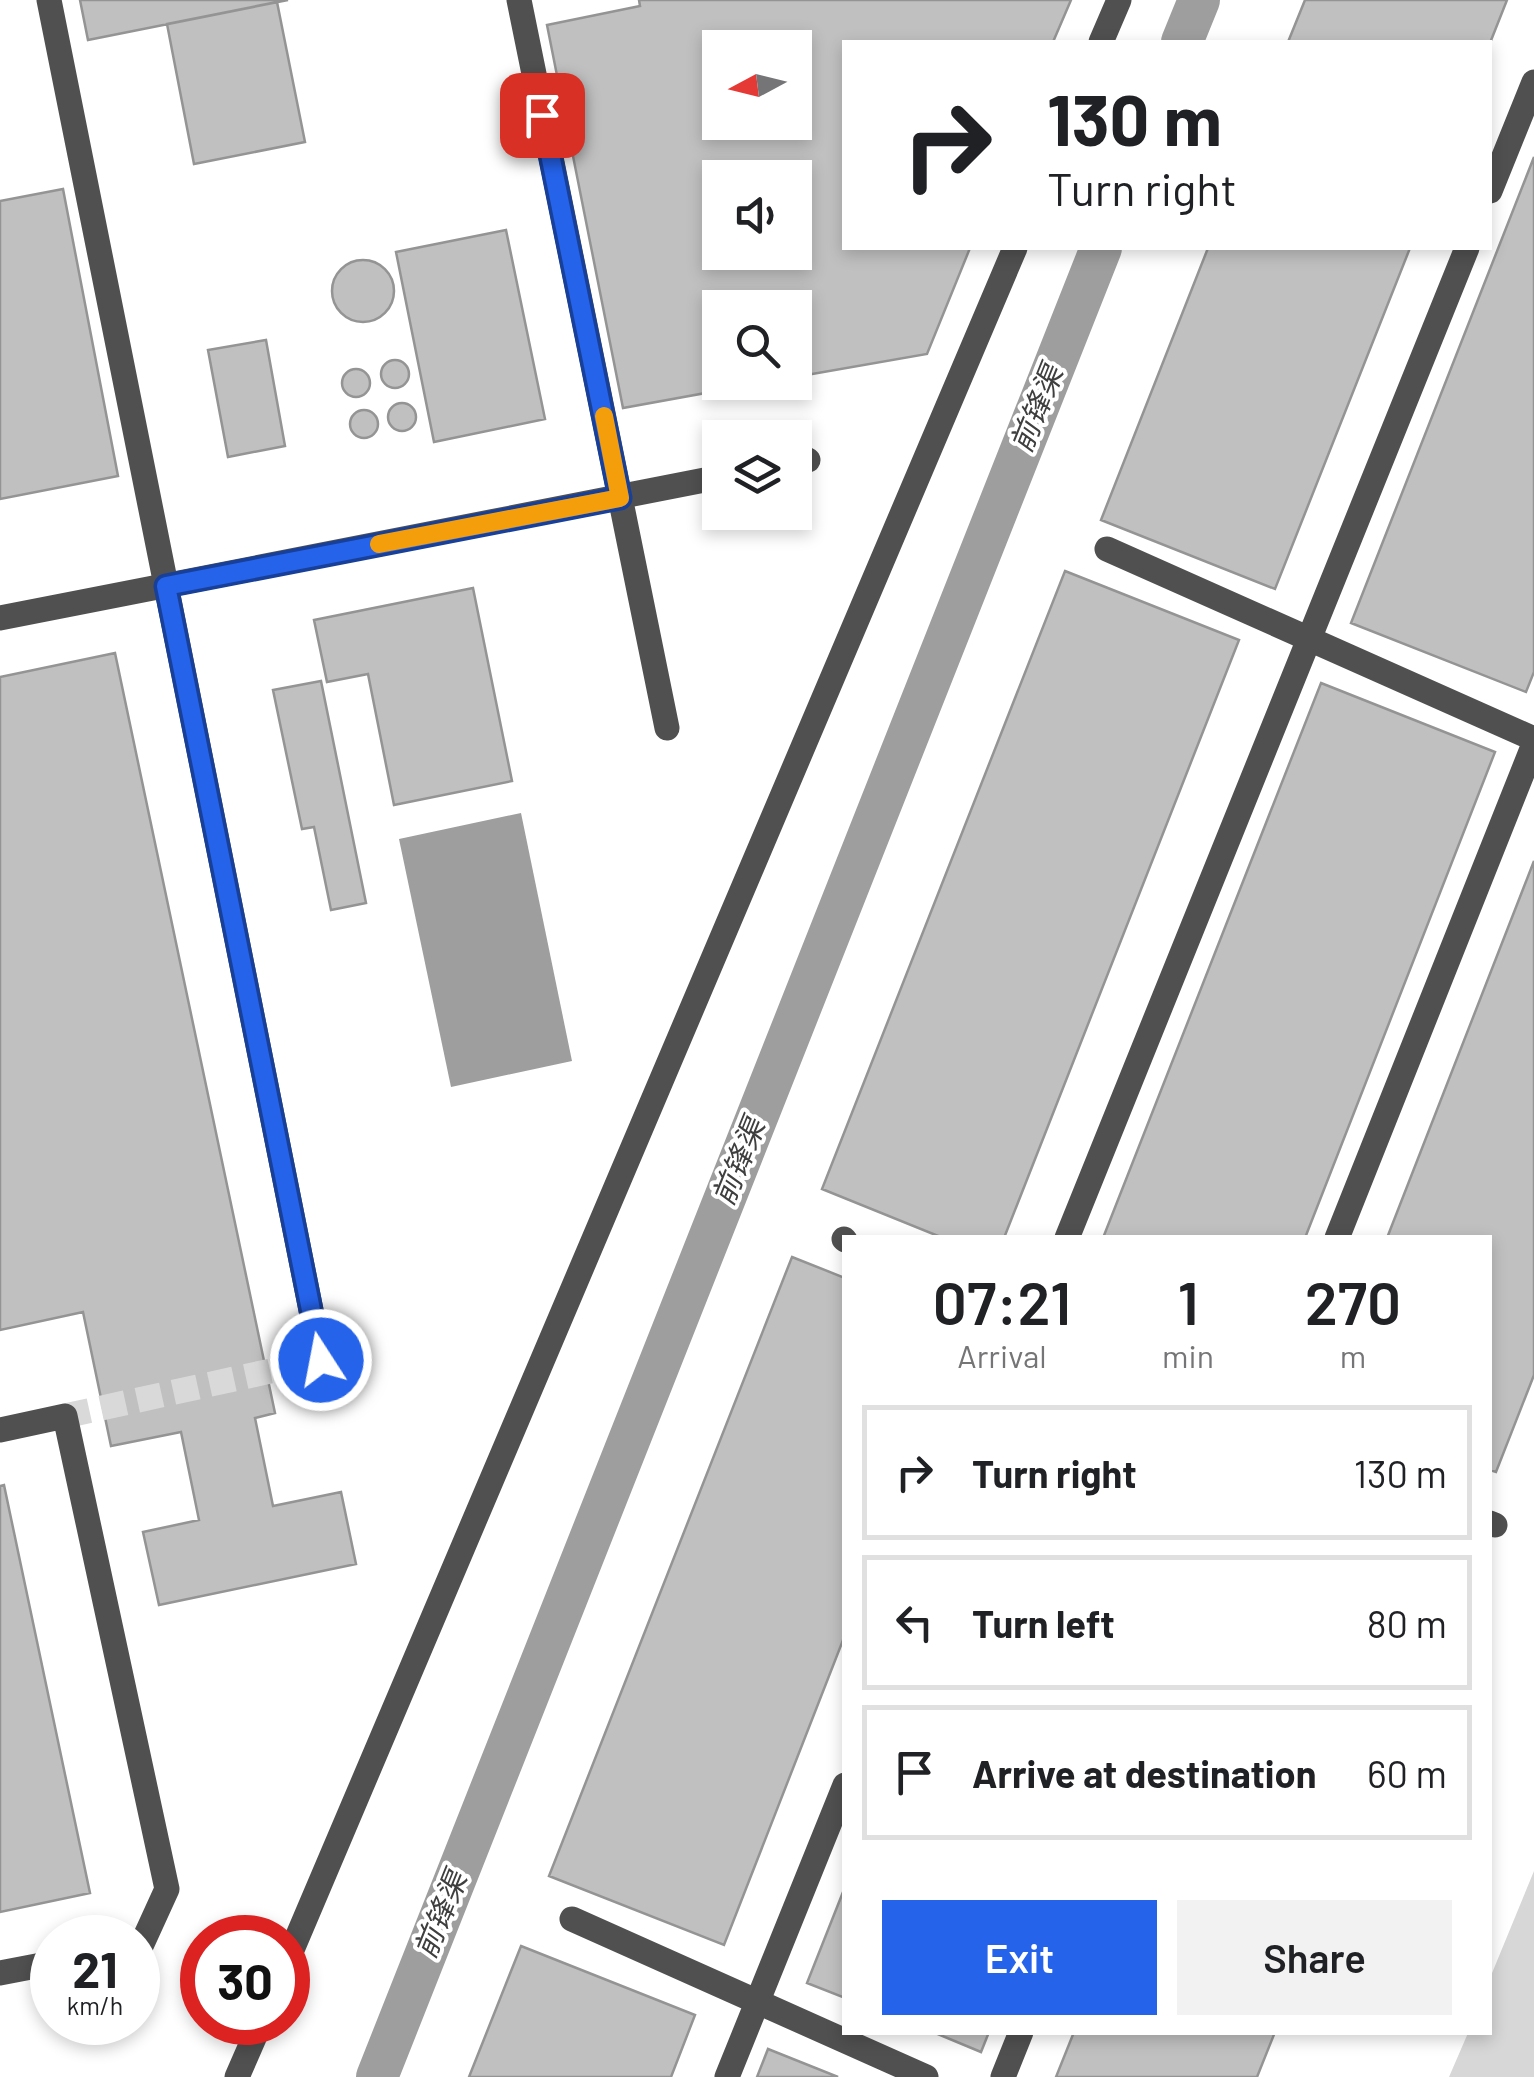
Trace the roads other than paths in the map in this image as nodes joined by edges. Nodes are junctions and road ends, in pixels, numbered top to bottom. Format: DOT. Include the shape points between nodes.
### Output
graph roads {
  1 [pos="50,0"];
  2 [pos="519,0"];
  3 [pos="1119,0"];
  4 [pos="1102,40"];
  5 [pos="1534,82"];
  6 [pos="1492,186"];
  7 [pos="1014,250"];
  8 [pos="1466,250"];
  9 [pos="702,482"];
  10 [pos="620,498"];
  11 [pos="1107,550"];
  12 [pos="166,586"];
  13 [pos="0,618"];
  14 [pos="1309,639"];
  15 [pos="667,728"];
  16 [pos="1534,742"];
  17 [pos="1068,1235"];
  18 [pos="1339,1235"];
  19 [pos="321,1360"];
  20 [pos="0,1430"];
  21 [pos="842,1792"];
  22 [pos="155,1915"];
  23 [pos="307,1915"];
  24 [pos="572,1919"];
  25 [pos="30,1968"];
  26 [pos="0,1974"];
  27 [pos="757,2002"];
  28 [pos="1020,2035"];
  29 [pos="251,2045"];
  30 [pos="238,2077"];
  31 [pos="727,2077"];
  32 [pos="926,2077"];
  33 [pos="1003,2077"];
  1 -- 12 [label="street"];
  2 -- 10 [label="street"];
  3 -- 4 [label="street"];
  5 -- 6 [label="street"];
  7 -- 23 [label="street"];
  8 -- 14 [label="street"];
  9 -- 10 [label="street"];
  10 -- 12 [label="street"];
  10 -- 15 [label="street"];
  11 -- 14 [label="street"];
  12 -- 13 [label="street"];
  12 -- 19 [label="street"];
  14 -- 16 [label="street"];
  14 -- 17 [label="street"];
  16 -- 18 [label="street"];
  20 -- 22 [label="street" via="65,1416 167,1889"];
  21 -- 27 [label="street"];
  24 -- 27 [label="street"];
  25 -- 26 [label="street"];
  27 -- 31 [label="street"];
  27 -- 32 [label="street"];
  28 -- 33 [label="street"];
  29 -- 30 [label="street"];
}
